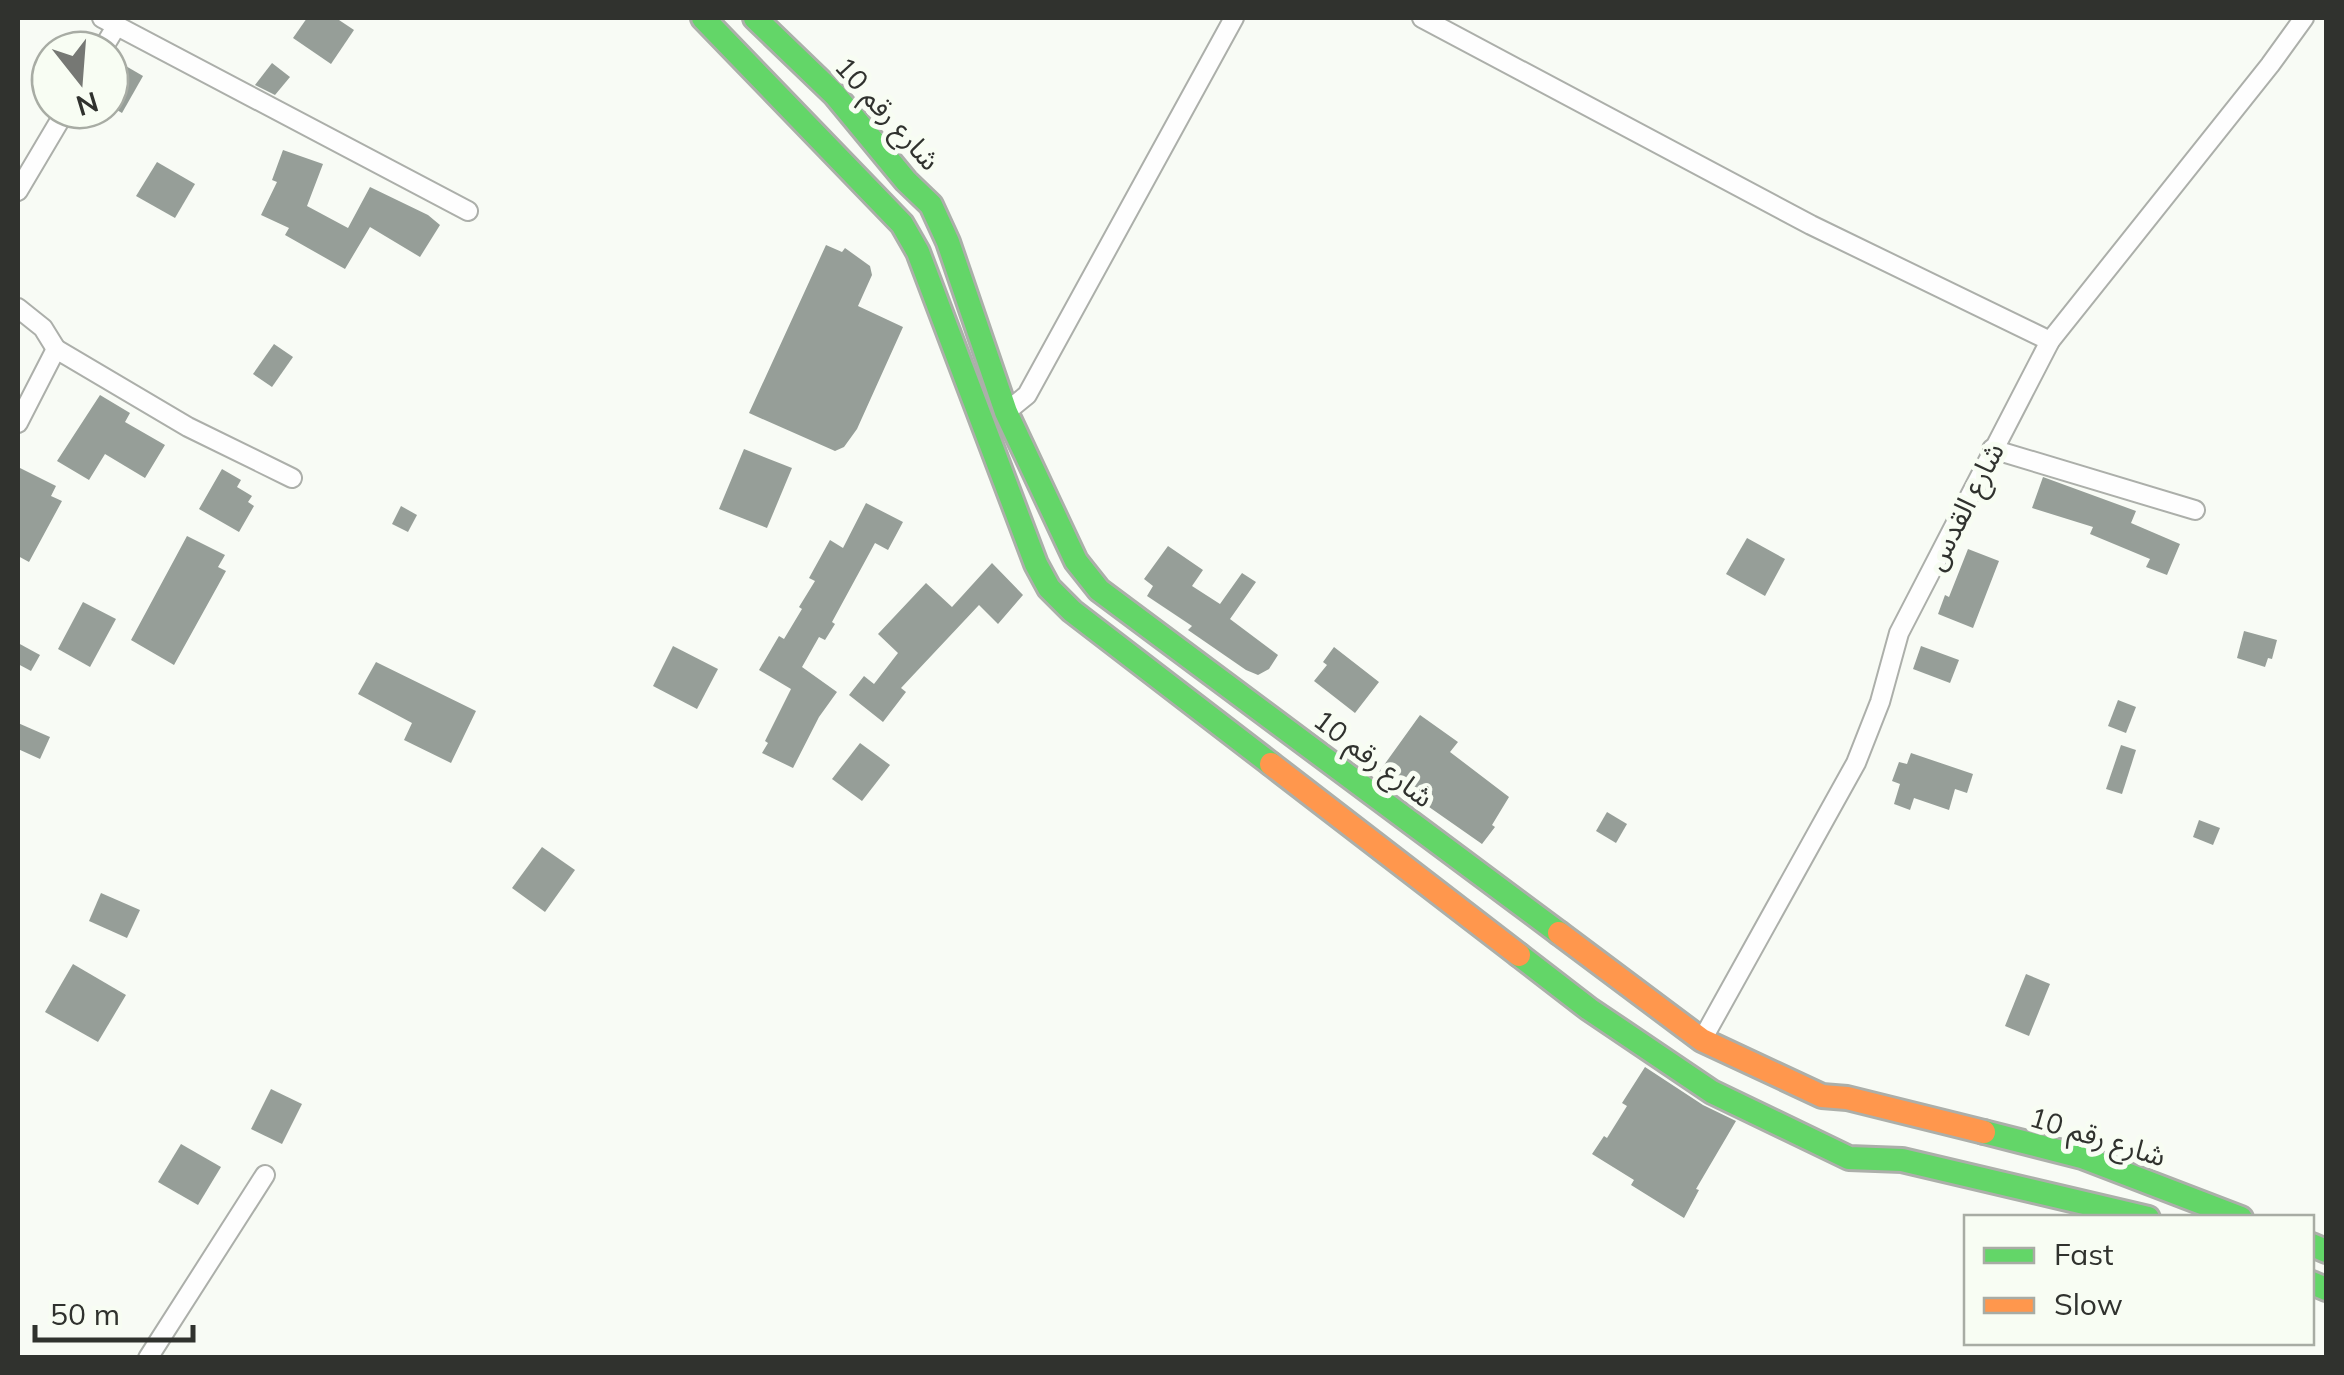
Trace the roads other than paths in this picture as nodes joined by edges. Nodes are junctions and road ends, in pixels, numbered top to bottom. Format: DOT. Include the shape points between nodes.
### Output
graph roads {
  1 [pos="703,18"];
  2 [pos="755,18"];
  3 [pos="1234,18"];
  4 [pos="1422,18"];
  5 [pos="2304,18"];
  6 [pos="109,21"];
  7 [pos="54,130"];
  8 [pos="18,191"];
  9 [pos="468,211"];
  10 [pos="18,308"];
  11 [pos="2050,340"];
  12 [pos="56,349"];
  13 [pos="1006,412"];
  14 [pos="18,422"];
  15 [pos="1992,449"];
  16 [pos="292,478"];
  17 [pos="2195,510"];
  18 [pos="1702,1040"];
  19 [pos="264,1175"];
  20 [pos="2135,1215"];
  21 [pos="2233,1215"];
  22 [pos="148,1358"];
  1 -- 20 [label="main road" via="902,224 1036,564 1048,588 1072,611 1589,1009 1712,1092 1849,1158 1902,1160"];
  2 -- 13 [label="main road, شارع رقم 10" via="836,95 931,205"];
  3 -- 13 [label="street" via="1026,396"];
  4 -- 11 [label="street" via="1794,217"];
  5 -- 11 [label="street, شارع القدس"];
  6 -- 9 [label="street"];
  7 -- 8 [label="street"];
  10 -- 12 [label="street"];
  11 -- 15 [label="street, شارع القدس"];
  12 -- 14 [label="street"];
  12 -- 16 [label="street" via="188,427"];
  13 -- 18 [label="main road, شارع رقم 10" via="1076,560 1099,590"];
  15 -- 17 [label="street"];
  15 -- 18 [label="street, شارع القدس" via="1899,633 1856,762"];
  18 -- 21 [label="main road, شارع رقم 10" via="1822,1096 2082,1157"];
  19 -- 22 [label="street"];
}
